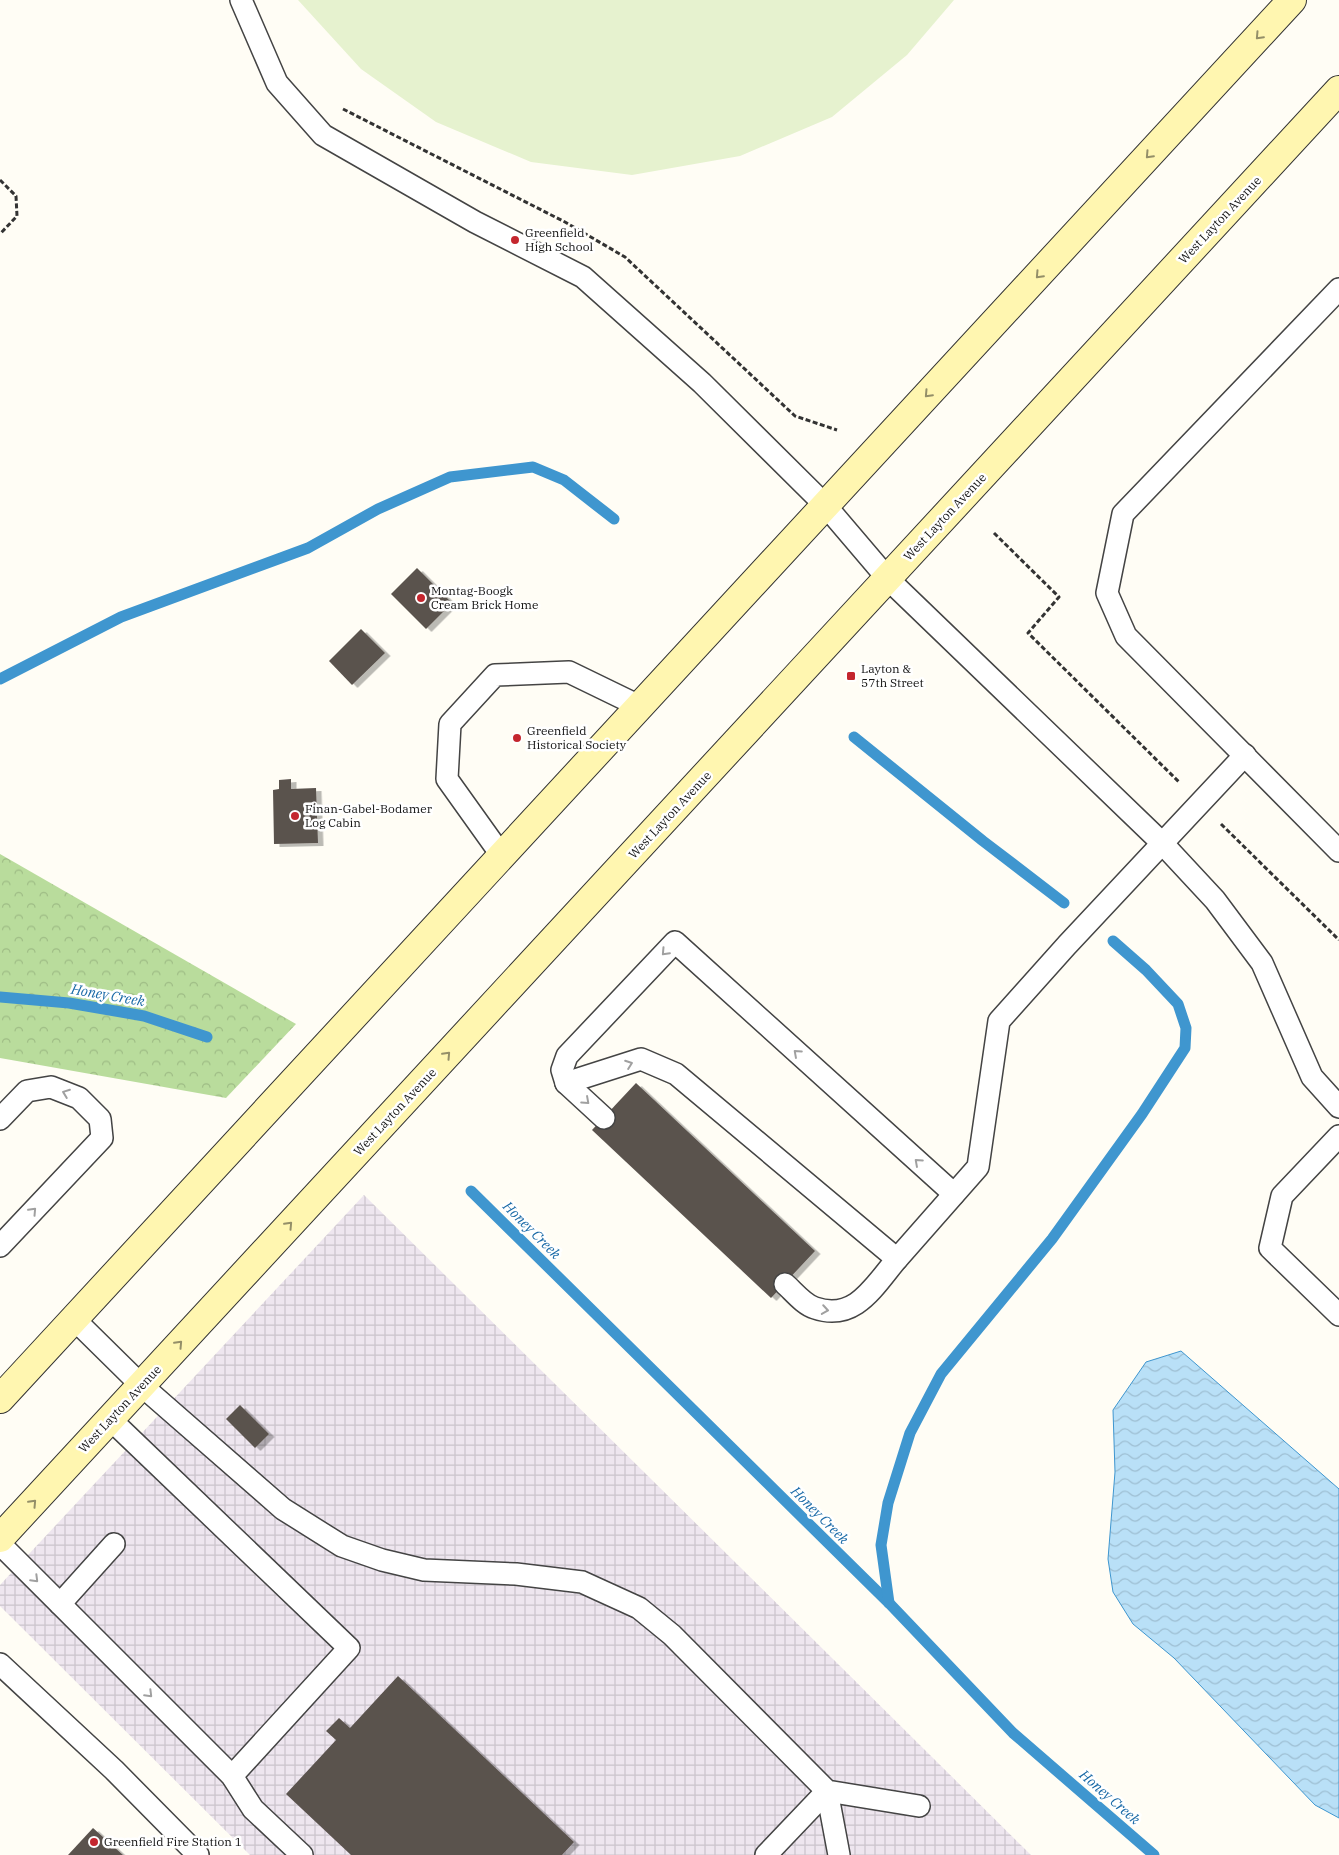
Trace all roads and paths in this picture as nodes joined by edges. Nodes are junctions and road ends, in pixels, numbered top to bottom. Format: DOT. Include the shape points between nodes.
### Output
graph roads {
  1 [pos="241,0"];
  2 [pos="1292,0"];
  3 [pos="1339,90"];
  4 [pos="0,180"];
  5 [pos="0,234"];
  6 [pos="1339,289"];
  7 [pos="825,505"];
  8 [pos="994,533"];
  9 [pos="888,579"];
  10 [pos="639,706"];
  11 [pos="1245,755"];
  12 [pos="1199,802"];
  13 [pos="1162,843"];
  14 [pos="1339,851"];
  15 [pos="502,856"];
  16 [pos="1339,940"];
  17 [pos="566,1083"];
  18 [pos="1339,1107"];
  19 [pos="604,1118"];
  20 [pos="0,1119"];
  21 [pos="1339,1136"];
  22 [pos="954,1194"];
  23 [pos="0,1246"];
  24 [pos="897,1259"];
  25 [pos="785,1284"];
  26 [pos="1339,1315"];
  27 [pos="74,1319"];
  28 [pos="141,1385"];
  29 [pos="0,1399"];
  30 [pos="110,1419"];
  31 [pos="0,1538"];
  32 [pos="0,1544"];
  33 [pos="114,1544"];
  34 [pos="60,1604"];
  35 [pos="0,1664"];
  36 [pos="232,1776"];
  37 [pos="827,1791"];
  38 [pos="919,1806"];
  39 [pos="198,1855"];
  40 [pos="302,1855"];
  41 [pos="766,1855"];
  42 [pos="839,1855"];
  1 -- 7 [label="lane" via="277,83 323,135 475,222 583,277 702,383"];
  2 -- 7 [label="main road, one-way"];
  3 -- 9 [label="main road, West Layton Avenue"];
  4 -- 5 [label="path" via="16,196 16,216"];
  6 -- 11 [label="lane" via="1123,514 1107,593 1126,636"];
  7 -- 9 [label="lane"];
  7 -- 10 [label="main road"];
  8 -- 12 [label="path" via="1059,597 1028,633"];
  9 -- 13 [label="lane"];
  28 -- 9 [label="main road, West Layton Avenue, one-way"];
  10 -- 15 [label="main road"];
  10 -- 15 [label="lane" via="569,672 494,675 450,724 447,779"];
  11 -- 12 [label="lane"];
  11 -- 14 [label="lane"];
  12 -- 13 [label="lane"];
  12 -- 16 [label="path"];
  13 -- 18 [label="lane" via="1215,900 1262,963 1312,1077"];
  13 -- 22 [label="lane" via="999,1021 978,1167"];
  15 -- 27 [label="main road"];
  17 -- 19 [label="lane, one-way"];
  22 -- 17 [label="lane, one-way" via="675,942 567,1056 562,1070"];
  17 -- 24 [label="lane, one-way" via="641,1059 676,1074"];
  23 -- 20 [label="lane, one-way" via="102,1138 100,1119 79,1098 52,1087 27,1091"];
  21 -- 26 [label="lane" via="1282,1196 1270,1248"];
  22 -- 24 [label="lane"];
  25 -- 24 [label="lane, one-way" via="813,1308 840,1312 860,1302"];
  27 -- 28 [label="lane"];
  27 -- 29 [label="main road"];
  28 -- 30 [label="main road, West Layton Avenue"];
  28 -- 37 [label="lane" via="283,1509 342,1546 424,1570 516,1574 582,1582 640,1608 672,1635"];
  31 -- 30 [label="main road, West Layton Avenue, one-way"];
  30 -- 36 [label="lane" via="349,1648"];
  32 -- 34 [label="lane, one-way"];
  33 -- 34 [label="lane"];
  34 -- 36 [label="lane, one-way"];
  35 -- 39 [label="lane" via="114,1770"];
  36 -- 40 [label="lane" via="254,1809"];
  37 -- 38 [label="lane"];
  37 -- 41 [label="lane"];
  37 -- 42 [label="lane"];
}
